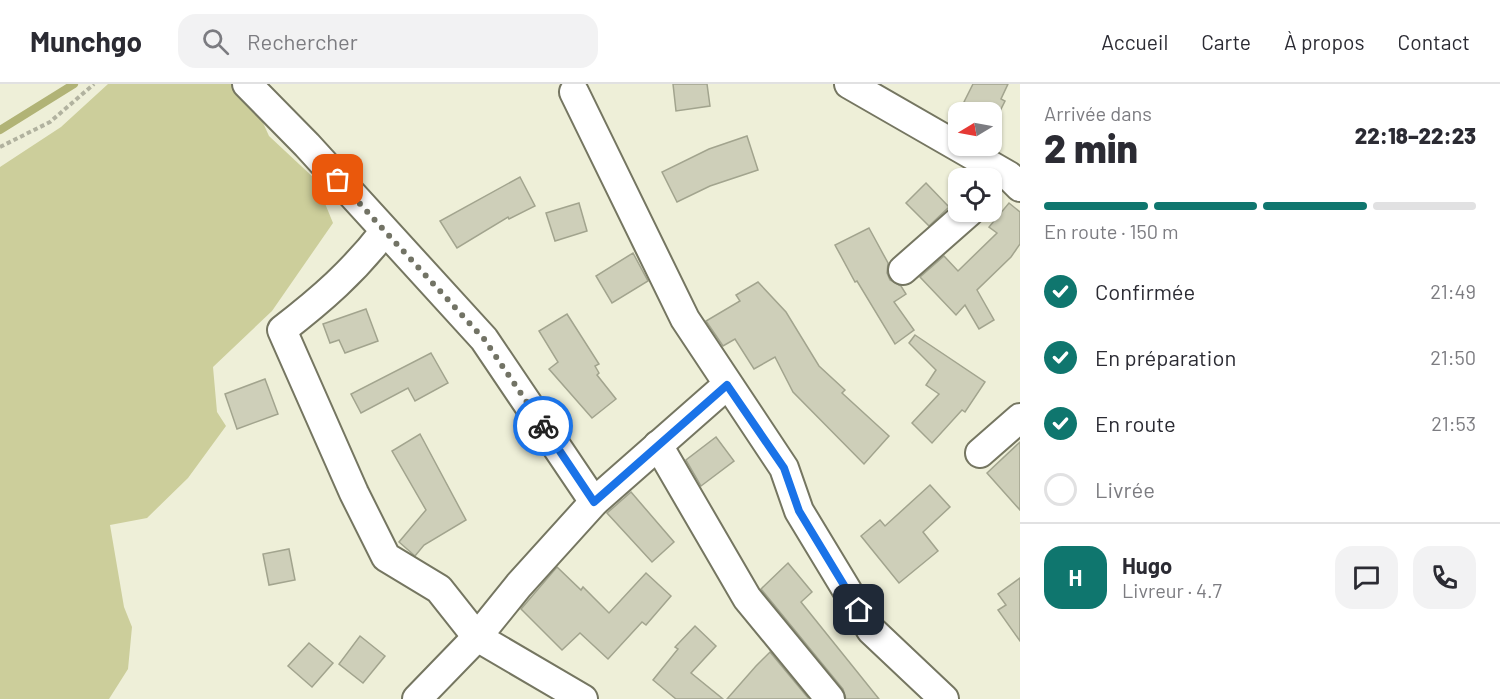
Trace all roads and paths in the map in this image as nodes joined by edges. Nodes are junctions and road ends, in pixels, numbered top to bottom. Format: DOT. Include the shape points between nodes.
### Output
graph roads {
  1 [pos="94,84"];
  2 [pos="247,84"];
  3 [pos="849,84"];
  4 [pos="574,92"];
  5 [pos="0,147"];
  6 [pos="1010,179"];
  7 [pos="958,222"];
  8 [pos="384,232"];
  9 [pos="903,270"];
  10 [pos="727,385"];
  11 [pos="1020,418"];
  12 [pos="658,445"];
  13 [pos="980,453"];
  14 [pos="594,502"];
  15 [pos="477,637"];
  16 [pos="417,699"];
  17 [pos="583,699"];
  18 [pos="830,699"];
  19 [pos="944,699"];
  1 -- 5 [label="path" via="50,122"];
  2 -- 8 [label="street"];
  3 -- 6 [label="street"];
  4 -- 10 [label="street" via="685,319"];
  7 -- 9 [label="street"];
  8 -- 14 [label="street" via="484,339"];
  8 -- 15 [label="street" via="342,281 282,330 386,557 439,588"];
  10 -- 12 [label="street"];
  10 -- 19 [label="street" via="784,468 799,511 872,630"];
  11 -- 13 [label="street"];
  12 -- 14 [label="street"];
  12 -- 18 [label="street" via="747,598"];
  14 -- 15 [label="street"];
  15 -- 16 [label="street"];
  15 -- 17 [label="street"];
}
